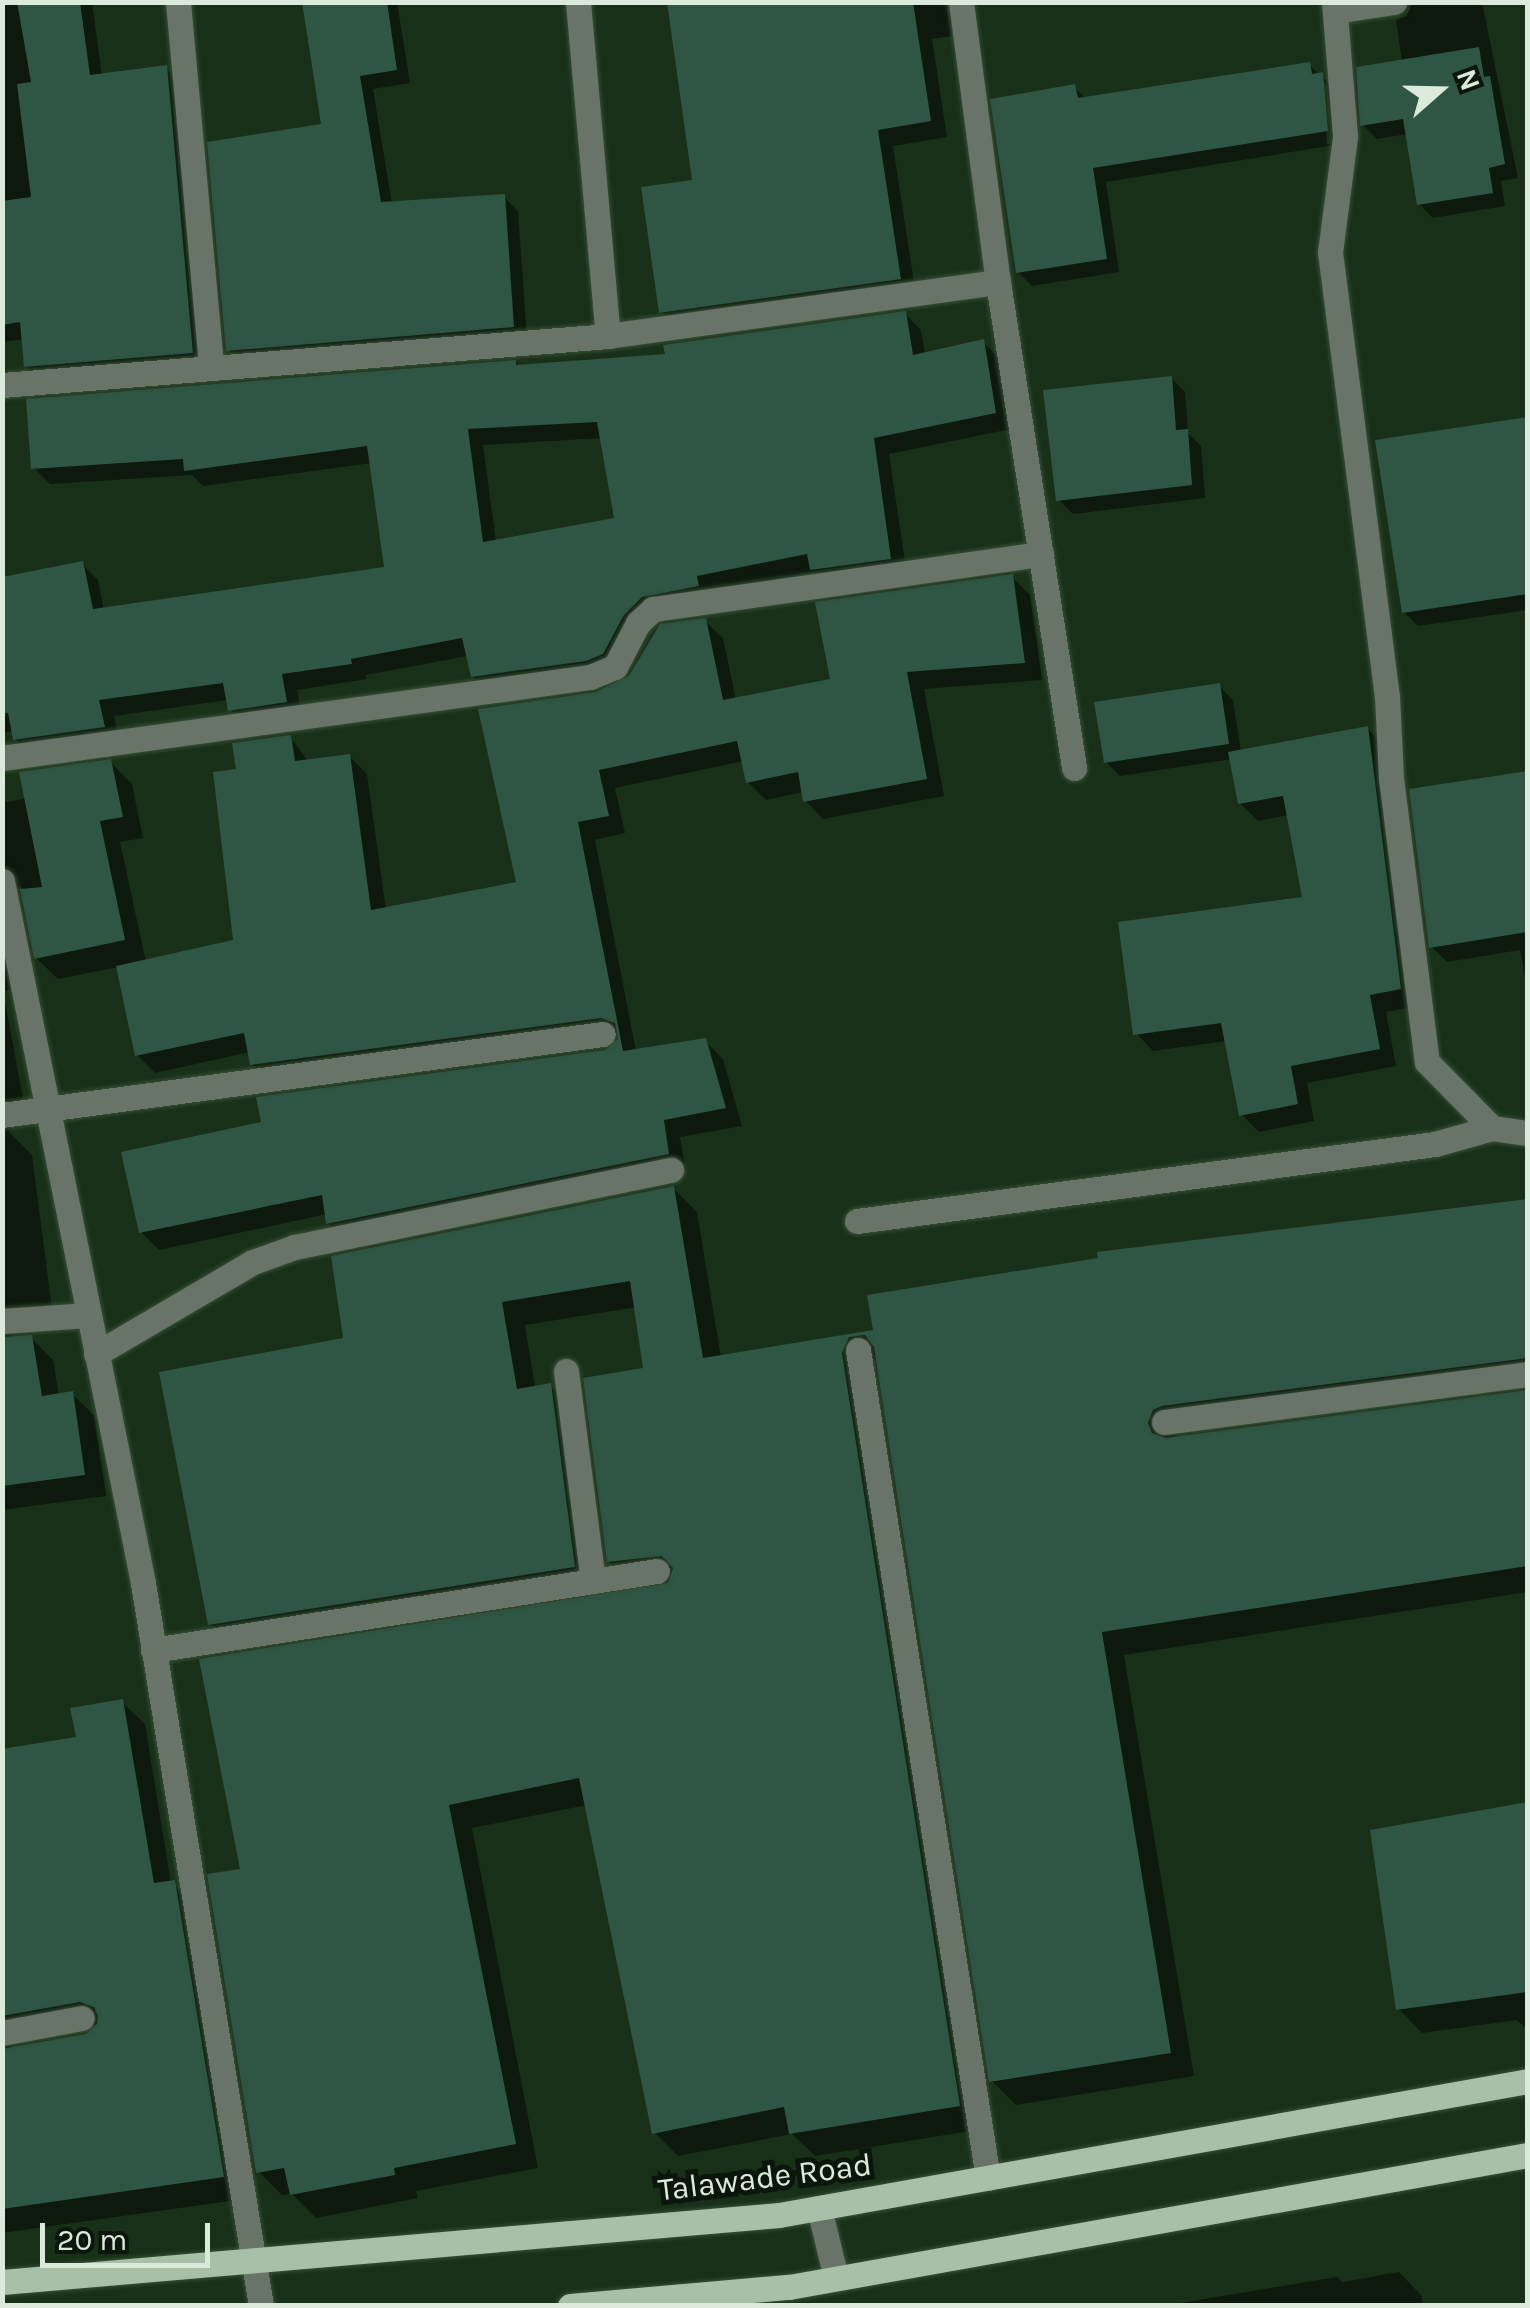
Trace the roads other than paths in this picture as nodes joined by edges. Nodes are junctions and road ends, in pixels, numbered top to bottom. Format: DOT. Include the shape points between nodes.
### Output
graph roads {
  1 [pos="178,2"];
  2 [pos="578,2"];
  3 [pos="962,2"];
  4 [pos="1394,2"];
  5 [pos="1335,6"];
  6 [pos="998,282"];
  7 [pos="608,336"];
  8 [pos="211,368"];
  9 [pos="2,385"];
  10 [pos="1041,554"];
  11 [pos="2,758"];
  12 [pos="1074,768"];
  13 [pos="2,881"];
  14 [pos="603,1034"];
  15 [pos="47,1112"];
  16 [pos="2,1115"];
  17 [pos="1492,1128"];
  18 [pos="1528,1133"];
  19 [pos="672,1170"];
  20 [pos="857,1221"];
  21 [pos="88,1315"];
  22 [pos="2,1321"];
  23 [pos="858,1350"];
  24 [pos="96,1354"];
  25 [pos="566,1371"];
  26 [pos="1528,1374"];
  27 [pos="1164,1422"];
  28 [pos="657,1571"];
  29 [pos="593,1581"];
  30 [pos="154,1650"];
  31 [pos="82,2018"];
  32 [pos="2,2033"];
  33 [pos="1528,2081"];
  34 [pos="1528,2155"];
  35 [pos="988,2178"];
  36 [pos="818,2208"];
  37 [pos="256,2260"];
  38 [pos="836,2278"];
  39 [pos="2,2282"];
  40 [pos="261,2306"];
  41 [pos="570,2306"];
  1 -- 8 [label="street"];
  2 -- 7 [label="street"];
  3 -- 6 [label="street"];
  4 -- 5 [label="street"];
  5 -- 17 [label="street" via="1345,137 1330,252 1427,1062"];
  6 -- 7 [label="street"];
  6 -- 10 [label="street"];
  7 -- 8 [label="street"];
  8 -- 9 [label="street"];
  10 -- 11 [label="street" via="652,609 615,667 590,677"];
  10 -- 12 [label="street"];
  13 -- 15 [label="street"];
  14 -- 15 [label="street"];
  15 -- 16 [label="street"];
  15 -- 21 [label="street"];
  17 -- 18 [label="street"];
  17 -- 20 [label="street" via="1420,1146"];
  19 -- 24 [label="street" via="295,1247 253,1262"];
  21 -- 22 [label="street"];
  21 -- 24 [label="street"];
  23 -- 35 [label="street"];
  24 -- 30 [label="street"];
  25 -- 29 [label="street"];
  26 -- 27 [label="street"];
  28 -- 29 [label="street"];
  29 -- 30 [label="street"];
  30 -- 37 [label="street"];
  31 -- 32 [label="street"];
  33 -- 35 [label="main road, Talawade Road"];
  34 -- 38 [label="main road"];
  35 -- 36 [label="main road, Talawade Road"];
  36 -- 37 [label="main road, Talawade Road"];
  36 -- 38 [label="street"];
  37 -- 39 [label="main road, Talawade Road"];
  37 -- 40 [label="street"];
  38 -- 41 [label="main road"];
}
